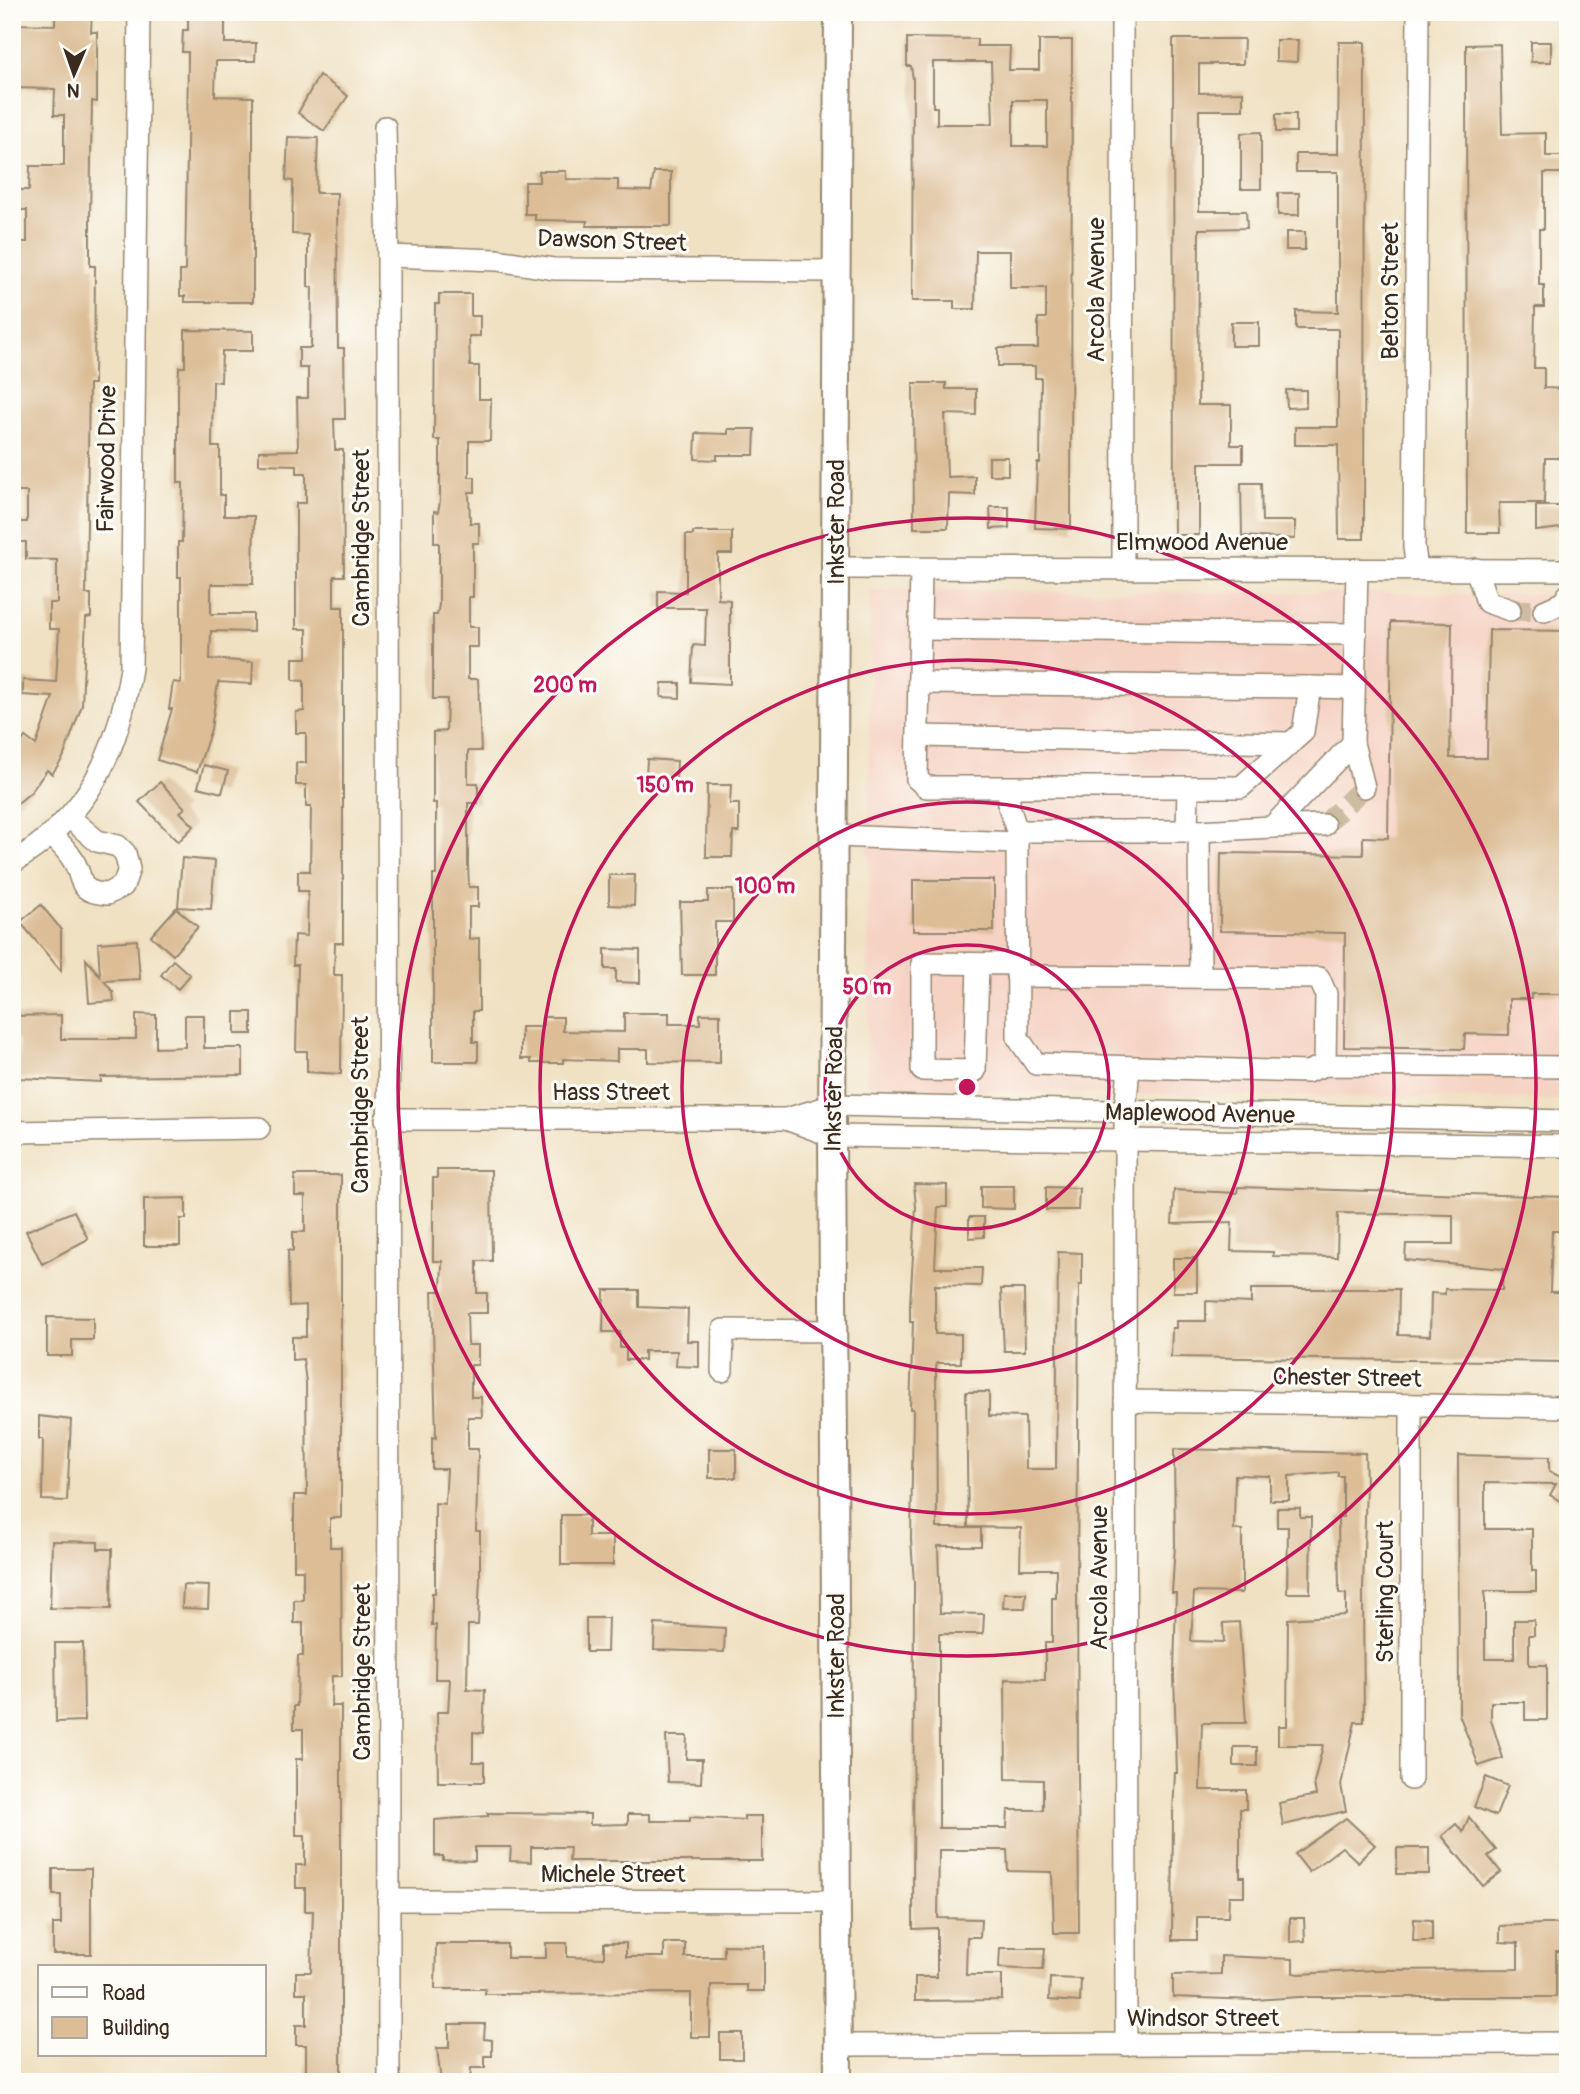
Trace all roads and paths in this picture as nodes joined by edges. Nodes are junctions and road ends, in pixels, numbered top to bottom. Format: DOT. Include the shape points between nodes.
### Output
graph roads {
  1 [pos="139,12"];
  2 [pos="852,12"];
  3 [pos="1122,12"];
  4 [pos="1418,12"];
  5 [pos="838,13"];
  6 [pos="385,127"];
  7 [pos="388,256"];
  8 [pos="835,271"];
  9 [pos="836,568"];
  10 [pos="1123,568"];
  11 [pos="921,569"];
  12 [pos="1357,569"];
  13 [pos="1417,569"];
  14 [pos="1476,569"];
  15 [pos="1568,570"];
  16 [pos="1568,594"];
  17 [pos="1510,610"];
  18 [pos="1544,611"];
  19 [pos="920,629"];
  20 [pos="1354,634"];
  21 [pos="919,683"];
  22 [pos="1310,687"];
  23 [pos="1353,688"];
  24 [pos="918,736"];
  25 [pos="1291,743"];
  26 [pos="1353,743"];
  27 [pos="1188,787"];
  28 [pos="1364,787"];
  29 [pos="1009,789"];
  30 [pos="69,817"];
  31 [pos="1324,825"];
  32 [pos="1272,827"];
  33 [pos="1193,831"];
  34 [pos="52,835"];
  35 [pos="836,836"];
  36 [pos="1017,837"];
  37 [pos="12,863"];
  38 [pos="978,964"];
  39 [pos="1017,970"];
  40 [pos="1200,977"];
  41 [pos="1325,1065"];
  42 [pos="1129,1067"];
  43 [pos="1568,1067"];
  44 [pos="834,1105"];
  45 [pos="1125,1112"];
  46 [pos="386,1119"];
  47 [pos="786,1119"];
  48 [pos="1417,1119"];
  49 [pos="1568,1121"];
  50 [pos="259,1128"];
  51 [pos="12,1132"];
  52 [pos="832,1136"];
  53 [pos="1126,1139"];
  54 [pos="1417,1143"];
  55 [pos="1568,1146"];
  56 [pos="834,1331"];
  57 [pos="722,1371"];
  58 [pos="1125,1401"];
  59 [pos="1411,1405"];
  60 [pos="1568,1407"];
  61 [pos="1411,1779"];
  62 [pos="388,1900"];
  63 [pos="838,1900"];
  64 [pos="1568,2043"];
  65 [pos="838,2045"];
  66 [pos="1126,2045"];
  67 [pos="388,2082"];
  68 [pos="838,2082"];
  1 -- 30 [label="street, Fairwood Drive" via="131,668 125,708 109,756"];
  2 -- 5 [label="street"];
  3 -- 10 [label="street, Arcola Avenue"];
  4 -- 13 [label="street, Belton Street"];
  5 -- 8 [label="main road, Inkster Road"];
  6 -- 7 [label="street, Cambridge Street"];
  7 -- 8 [label="street, Dawson Street" via="497,260 554,269"];
  7 -- 46 [label="street, Cambridge Street"];
  8 -- 9 [label="main road, Inkster Road"];
  9 -- 11 [label="street, Elmwood Avenue"];
  9 -- 35 [label="main road, Inkster Road"];
  10 -- 11 [label="street, Elmwood Avenue"];
  10 -- 12 [label="street, Elmwood Avenue"];
  11 -- 19 [label="street"];
  12 -- 13 [label="street, Elmwood Avenue"];
  12 -- 20 [label="street"];
  13 -- 14 [label="street, Elmwood Avenue"];
  14 -- 15 [label="street, Elmwood Avenue"];
  14 -- 17 [label="street" via="1487,602"];
  16 -- 18 [label="street" via="1564,602"];
  19 -- 20 [label="street"];
  19 -- 21 [label="street"];
  20 -- 23 [label="street"];
  21 -- 22 [label="street"];
  21 -- 24 [label="street"];
  22 -- 23 [label="street"];
  22 -- 25 [label="street" via="1303,732"];
  23 -- 26 [label="street"];
  24 -- 25 [label="street"];
  24 -- 29 [label="street" via="917,779 926,787"];
  25 -- 27 [label="street" via="1241,787"];
  26 -- 28 [label="street"];
  26 -- 32 [label="street"];
  27 -- 29 [label="street"];
  27 -- 33 [label="street"];
  29 -- 36 [label="street"];
  30 -- 34 [label="street, Fairwood Drive"];
  30 -- 34 [label="street" via="97,841 118,846 125,853 129,869 123,886 107,894 87,889 72,858"];
  31 -- 32 [label="street"];
  32 -- 33 [label="street"];
  33 -- 36 [label="street"];
  33 -- 40 [label="street"];
  34 -- 37 [label="street, Fairwood Drive"];
  35 -- 36 [label="street"];
  35 -- 44 [label="main road, Inkster Road"];
  36 -- 39 [label="street"];
  38 -- 38 [label="street" via="922,963 922,1070 975,1071"];
  38 -- 39 [label="street"];
  39 -- 40 [label="street"];
  39 -- 42 [label="street" via="1018,1038 1036,1064"];
  40 -- 41 [label="street" via="1320,978 1326,994"];
  41 -- 42 [label="street" via="1307,1072"];
  41 -- 43 [label="street"];
  42 -- 45 [label="street, Arcola Avenue"];
  44 -- 45 [label="street, Maplewood Avenue"];
  44 -- 47 [label="street, Maplewood Avenue"];
  44 -- 52 [label="main road, Inkster Road"];
  45 -- 48 [label="street, Maplewood Avenue"];
  45 -- 53 [label="street, Arcola Avenue"];
  46 -- 47 [label="street, Hass Street"];
  46 -- 62 [label="street, Cambridge Street"];
  47 -- 52 [label="street, Hass Street"];
  48 -- 49 [label="street, Maplewood Avenue"];
  48 -- 54 [label="street"];
  50 -- 51 [label="street"];
  52 -- 53 [label="street, Maplewood Avenue"];
  52 -- 56 [label="main road, Inkster Road"];
  53 -- 54 [label="street, Maplewood Avenue"];
  53 -- 58 [label="street, Arcola Avenue"];
  54 -- 55 [label="street, Maplewood Avenue"];
  56 -- 57 [label="street" via="723,1331"];
  56 -- 63 [label="main road, Inkster Road"];
  58 -- 59 [label="street, Chester Street"];
  58 -- 66 [label="street, Arcola Avenue"];
  59 -- 60 [label="street, Chester Street"];
  59 -- 61 [label="street, Sterling Court"];
  62 -- 63 [label="street, Michele Street"];
  62 -- 67 [label="street, Cambridge Street"];
  63 -- 65 [label="main road, Inkster Road"];
  64 -- 66 [label="street, Windsor Street"];
  65 -- 66 [label="street, Windsor Street"];
  65 -- 68 [label="main road, Inkster Road"];
}
